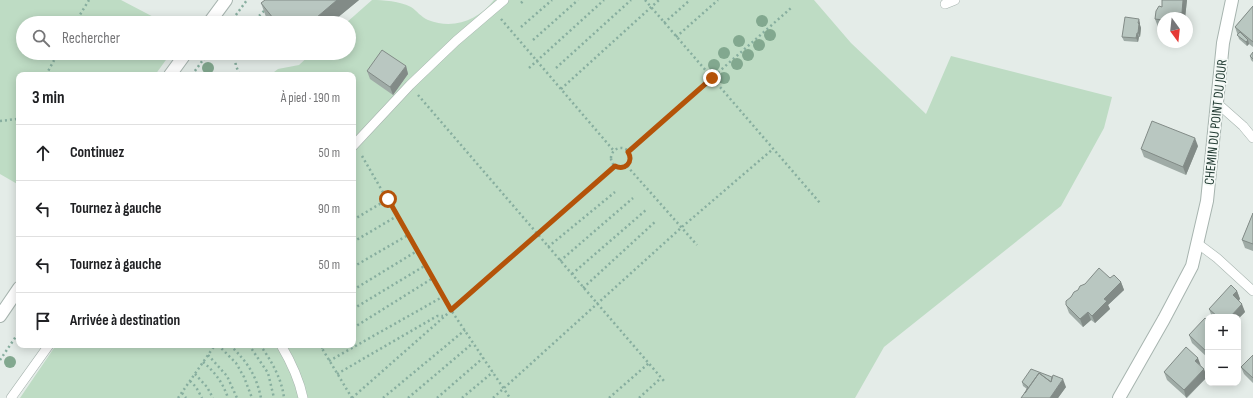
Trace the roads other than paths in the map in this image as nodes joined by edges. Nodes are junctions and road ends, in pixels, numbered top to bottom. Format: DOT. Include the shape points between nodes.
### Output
graph roads {
  1 [pos="226,0"];
  2 [pos="504,0"];
  3 [pos="955,0"];
  4 [pos="1232,0"];
  5 [pos="945,4"];
  6 [pos="213,16"];
  7 [pos="181,60"];
  8 [pos="172,72"];
  9 [pos="1217,103"];
  10 [pos="1253,138"];
  11 [pos="356,143"];
  12 [pos="1197,243"];
  13 [pos="1253,291"];
  14 [pos="16,292"];
  15 [pos="0,316"];
  16 [pos="47,348"];
  17 [pos="283,348"];
  18 [pos="11,398"];
  19 [pos="303,398"];
  20 [pos="1119,398"];
  1 -- 6 [label="street"];
  2 -- 11 [label="lane" via="410,85"];
  3 -- 5 [label="lane"];
  4 -- 9 [label="street, CHEMIN DU POINT DU JOUR" via="1223,43"];
  7 -- 8 [label="street"];
  9 -- 10 [label="lane"];
  9 -- 12 [label="street, CHEMIN DU POINT DU JOUR" via="1207,201"];
  12 -- 13 [label="lane" via="1218,258"];
  12 -- 20 [label="street, CHEMIN DU POINT DU JOUR" via="1192,266"];
  14 -- 15 [label="street"];
  16 -- 18 [label="lane"];
  17 -- 19 [label="lane" via="301,386"];
}
